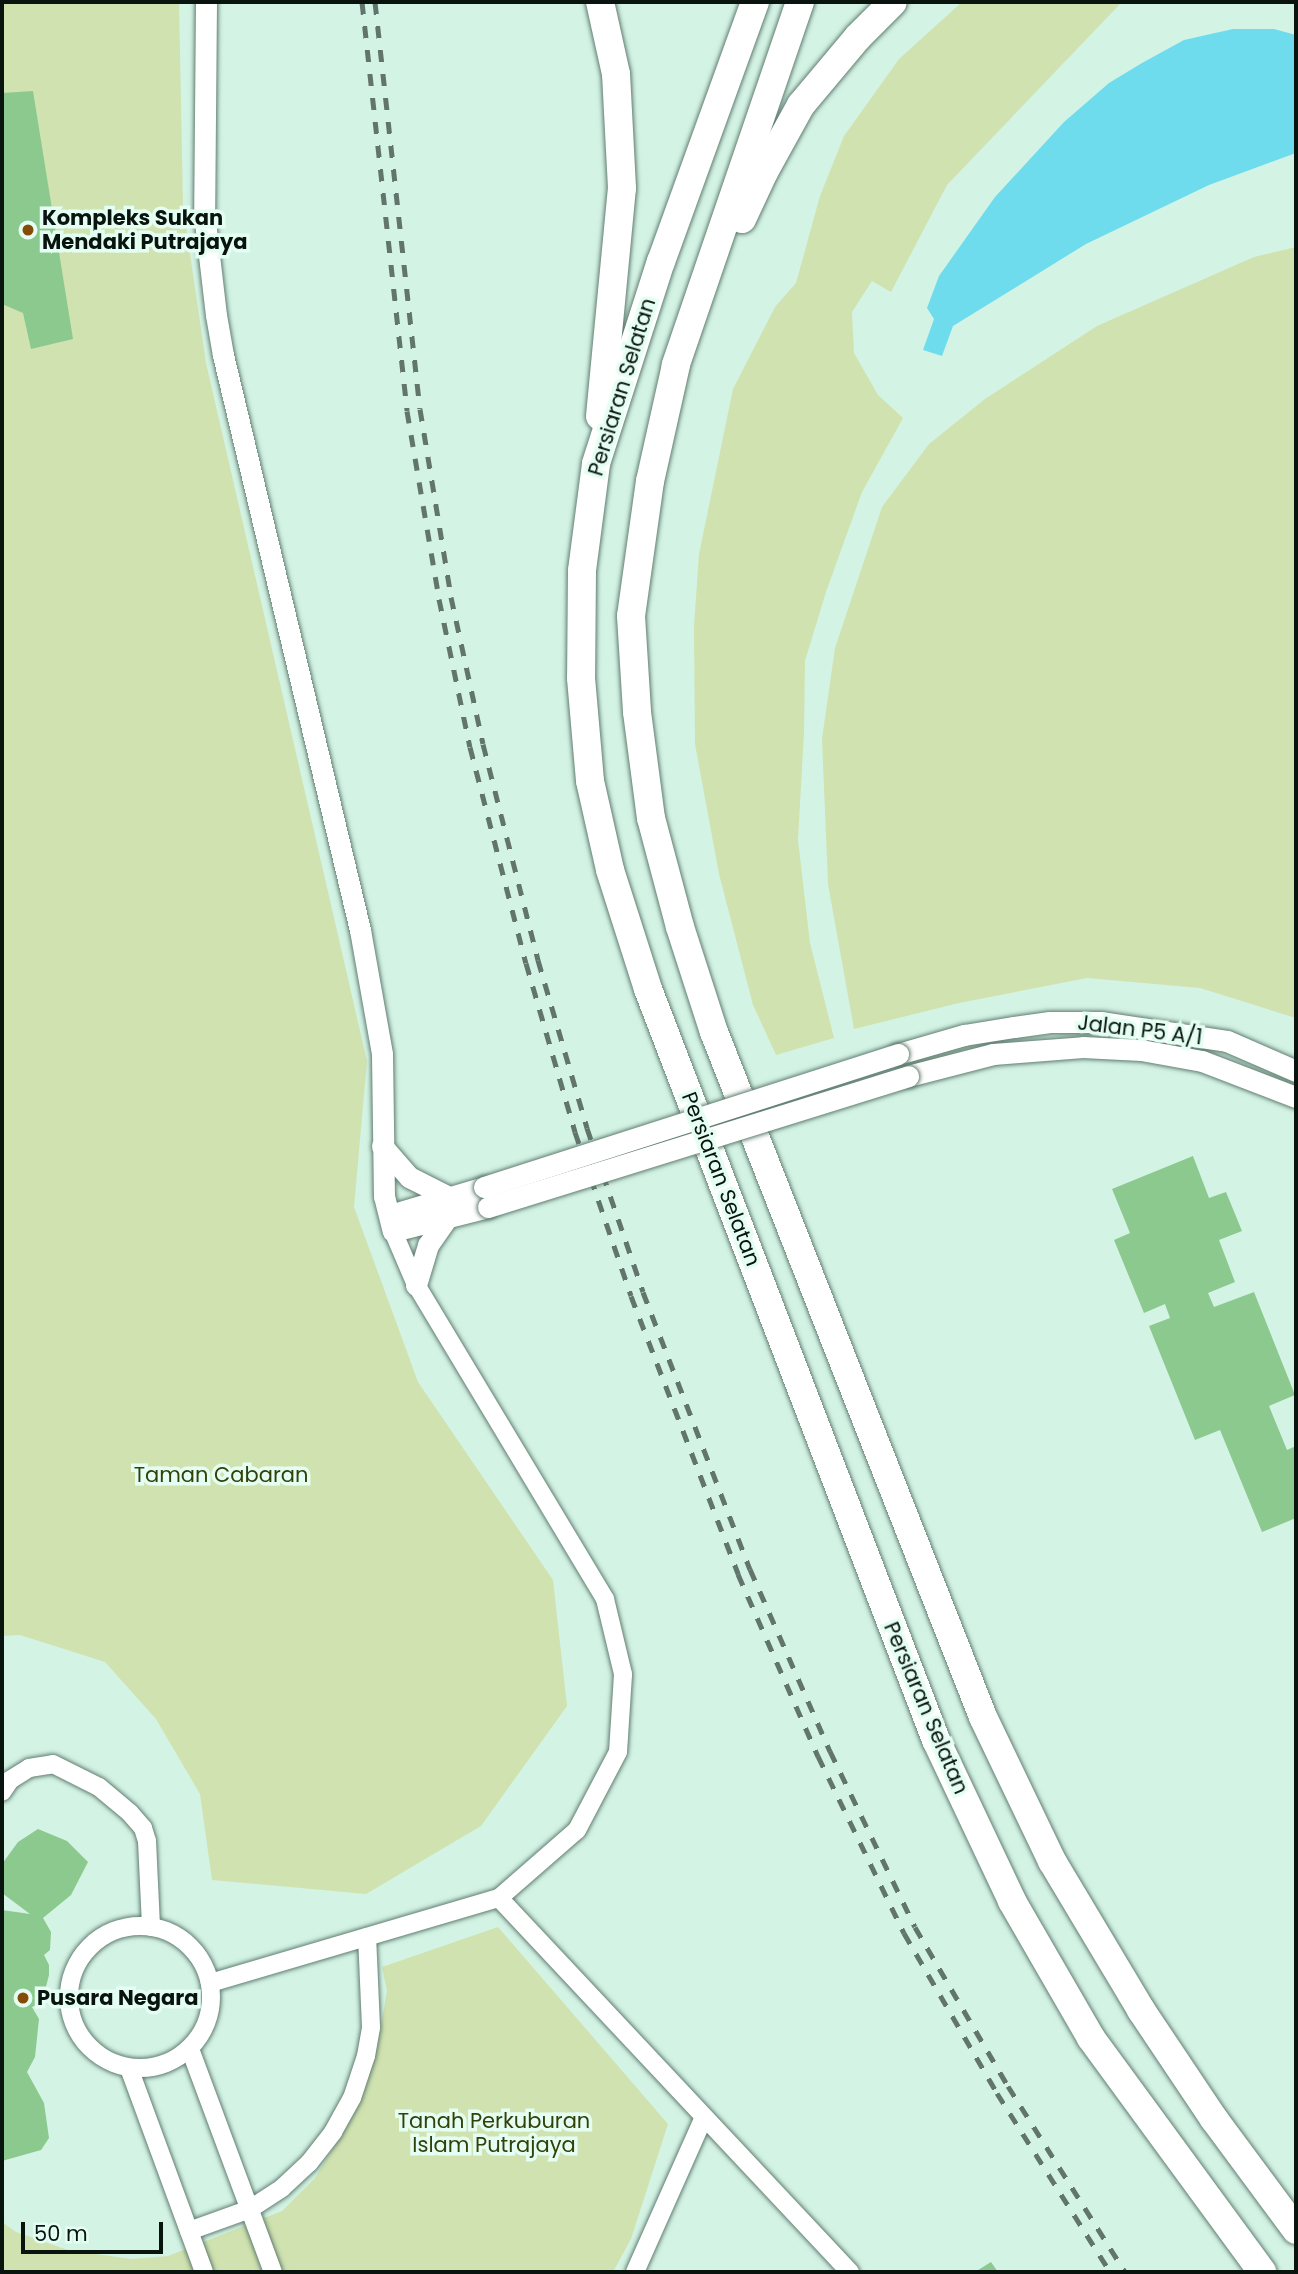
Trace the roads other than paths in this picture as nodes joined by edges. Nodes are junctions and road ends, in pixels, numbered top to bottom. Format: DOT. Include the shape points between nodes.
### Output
graph roads {
  1 [pos="206,2"];
  2 [pos="600,2"];
  3 [pos="755,2"];
  4 [pos="800,2"];
  5 [pos="893,2"];
  6 [pos="676,365"];
  7 [pos="596,464"];
  8 [pos="1296,1071"];
  9 [pos="1296,1097"];
  10 [pos="382,1146"];
  11 [pos="486,1197"];
  12 [pos="449,1207"];
  13 [pos="391,1223"];
  14 [pos="416,1285"];
  15 [pos="2,1792"];
  16 [pos="499,1898"];
  17 [pos="151,1927"];
  18 [pos="367,1937"];
  19 [pos="210,1983"];
  20 [pos="190,2049"];
  21 [pos="129,2068"];
  22 [pos="703,2119"];
  23 [pos="250,2208"];
  24 [pos="1296,2230"];
  25 [pos="189,2231"];
  26 [pos="204,2272"];
  27 [pos="274,2272"];
  28 [pos="635,2272"];
  29 [pos="850,2272"];
  30 [pos="1262,2272"];
  1 -- 10 [label="street" via="204,213 216,315 360,930 382,1054"];
  2 -- 7 [label="main road" via="615,74 622,188"];
  3 -- 7 [label="main road, Persiaran Selatan" via="661,261"];
  4 -- 6 [label="main road"];
  5 -- 6 [label="main road" via="801,105 764,172"];
  6 -- 24 [label="main road" via="650,481 631,616 651,818 714,1032 983,1717 1052,1861 1141,2010"];
  7 -- 30 [label="main road, Persiaran Selatan" via="582,571 581,678 590,781 610,870 648,989 936,1740 1006,1889 1091,2038"];
  8 -- 11 [label="street, Jalan P5 A/1, bridge" via="1227,1041 1100,1022 1014,1027 964,1035 898,1054"];
  9 -- 11 [label="street, Jalan P5 A/1, bridge" via="1202,1060 1141,1050 1083,1047 993,1055"];
  10 -- 12 [label="street" via="409,1177"];
  10 -- 13 [label="street"];
  11 -- 12 [label="street"];
  12 -- 13 [label="street"];
  12 -- 14 [label="street" via="428,1245"];
  13 -- 14 [label="street"];
  14 -- 16 [label="street" via="605,1599 623,1674 618,1752 578,1830"];
  15 -- 17 [label="street" via="10,1780 29,1768 53,1764 99,1787 130,1813 147,1841"];
  16 -- 18 [label="street"];
  16 -- 22 [label="street"];
  17 -- 19 [label="street" via="184,1941 201,1960"];
  17 -- 21 [label="street" via="114,1930 92,1943 76,1962 68,1986 76,2030 89,2048 107,2061"];
  18 -- 19 [label="street"];
  18 -- 23 [label="street" via="371,2027 352,2098 309,2163 282,2188"];
  19 -- 20 [label="street" via="211,2007 204,2030"];
  20 -- 21 [label="street" via="172,2062"];
  20 -- 23 [label="street"];
  21 -- 25 [label="street"];
  22 -- 28 [label="street"];
  22 -- 29 [label="street"];
  23 -- 25 [label="street"];
  23 -- 27 [label="street"];
  25 -- 26 [label="street"];
}
